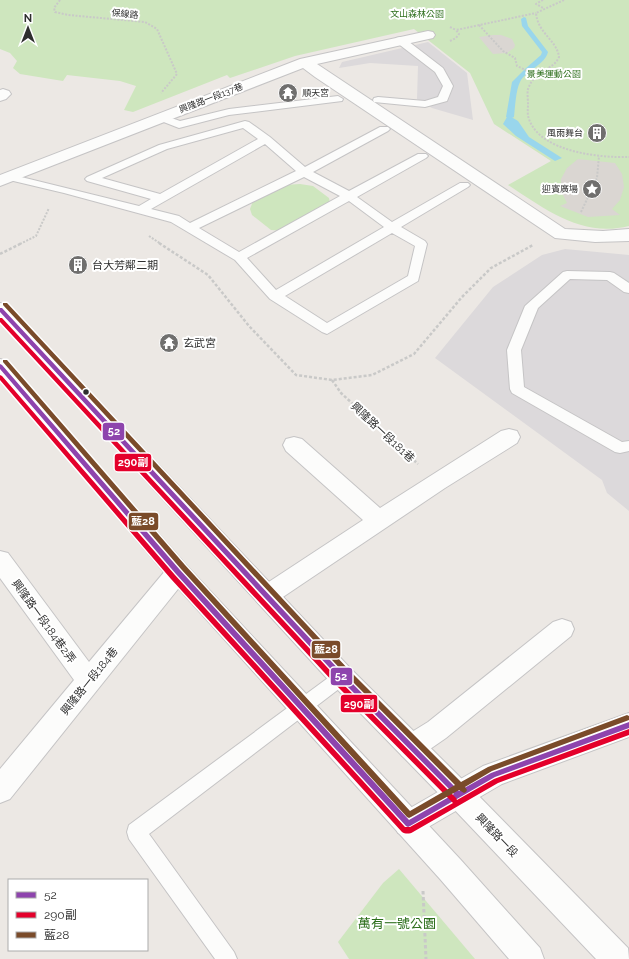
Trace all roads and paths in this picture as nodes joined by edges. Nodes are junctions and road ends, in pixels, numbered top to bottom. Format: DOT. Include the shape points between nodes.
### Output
graph roads {
  1 [pos="60,0"];
  2 [pos="543,0"];
  3 [pos="564,0"];
  4 [pos="542,8"];
  5 [pos="536,13"];
  6 [pos="478,25"];
  7 [pos="428,35"];
  8 [pos="400,40"];
  9 [pos="305,62"];
  10 [pos="177,74"];
  11 [pos="536,75"];
  12 [pos="338,99"];
  13 [pos="378,100"];
  14 [pos="160,117"];
  15 [pos="384,129"];
  16 [pos="266,139"];
  17 [pos="422,156"];
  18 [pos="599,156"];
  19 [pos="629,157"];
  20 [pos="304,172"];
  21 [pos="5,179"];
  22 [pos="464,185"];
  23 [pos="349,196"];
  24 [pos="162,198"];
  25 [pos="49,207"];
  26 [pos="142,209"];
  27 [pos="577,218"];
  28 [pos="190,228"];
  29 [pos="393,228"];
  30 [pos="629,235"];
  31 [pos="0,254"];
  32 [pos="239,257"];
  33 [pos="629,289"];
  34 [pos="275,296"];
  35 [pos="0,309"];
  36 [pos="0,366"];
  37 [pos="332,380"];
  38 [pos="509,437"];
  39 [pos="294,445"];
  40 [pos="629,446"];
  41 [pos="437,482"];
  42 [pos="379,521"];
  43 [pos="0,560"];
  44 [pos="178,572"];
  45 [pos="266,596"];
  46 [pos="562,629"];
  47 [pos="342,677"];
  48 [pos="89,681"];
  49 [pos="301,708"];
  50 [pos="629,725"];
  51 [pos="411,747"];
  52 [pos="0,790"];
  53 [pos="459,795"];
  54 [pos="408,824"];
  55 [pos="424,891"];
  56 [pos="227,959"];
  57 [pos="426,959"];
  58 [pos="529,959"];
  59 [pos="616,959"];
  1 -- 10 [label="path, 保線路" via="54,8 55,12 145,22 157,29"];
  2 -- 4 [label="path" via="536,4"];
  3 -- 4 [label="path"];
  4 -- 5 [label="path"];
  5 -- 6 [label="path"];
  5 -- 11 [label="path" via="538,28 558,50 559,57 556,62"];
  6 -- 7 [label="path" via="456,30 459,34 450,41 433,39"];
  6 -- 11 [label="path" via="503,51 515,58 517,66"];
  7 -- 8 [label="street, 興隆路一段137巷"];
  8 -- 9 [label="street, 興隆路一段137巷"];
  8 -- 13 [label="lane" via="439,70 448,86 443,99 425,104"];
  9 -- 14 [label="street, 興隆路一段137巷"];
  9 -- 30 [label="street" via="561,234 598,238"];
  11 -- 18 [label="path" via="528,90 529,122 539,132 568,151"];
  12 -- 14 [label="lane" via="229,112 179,125"];
  14 -- 21 [label="street, 興隆路一段137巷"];
  15 -- 20 [label="lane"];
  16 -- 20 [label="lane"];
  16 -- 24 [label="lane"];
  16 -- 24 [label="lane" via="245,124 163,147 91,179"];
  17 -- 23 [label="lane"];
  18 -- 19 [label="path"];
  18 -- 27 [label="path" via="594,189"];
  20 -- 23 [label="lane"];
  20 -- 28 [label="lane"];
  21 -- 26 [label="lane"];
  22 -- 29 [label="lane"];
  23 -- 29 [label="lane"];
  23 -- 32 [label="lane"];
  24 -- 26 [label="lane"];
  25 -- 31 [label="path" via="36,236"];
  26 -- 28 [label="lane" via="175,219"];
  28 -- 32 [label="lane"];
  29 -- 34 [label="lane"];
  29 -- 34 [label="lane" via="421,244 414,278 327,329"];
  32 -- 34 [label="lane"];
  33 -- 40 [label="lane" via="610,276 567,275 532,306 514,350 517,389 620,448"];
  35 -- 45 [label="street, 興隆路一段"];
  36 -- 44 [label="street"];
  37 -- 41 [label="path, 興隆路一段181巷" via="341,393"];
  38 -- 41 [label="street"];
  39 -- 42 [label="street"];
  41 -- 42 [label="street"];
  42 -- 45 [label="street"];
  43 -- 48 [label="street, 興隆路一段184巷2弄"];
  44 -- 48 [label="street, 興隆路一段184巷"];
  44 -- 49 [label="street"];
  45 -- 47 [label="street, 興隆路一段"];
  46 -- 51 [label="street" via="437,730"];
  47 -- 49 [label="lane"];
  47 -- 51 [label="street, 興隆路一段"];
  48 -- 52 [label="street, 興隆路一段184巷"];
  49 -- 54 [label="street"];
  49 -- 56 [label="lane" via="136,832"];
  50 -- 53 [label="street" via="493,775"];
  51 -- 53 [label="street, 興隆路一段"];
  53 -- 54 [label="street"];
  53 -- 59 [label="street, 興隆路一段"];
  54 -- 58 [label="street"];
  55 -- 57 [label="path"];
}
